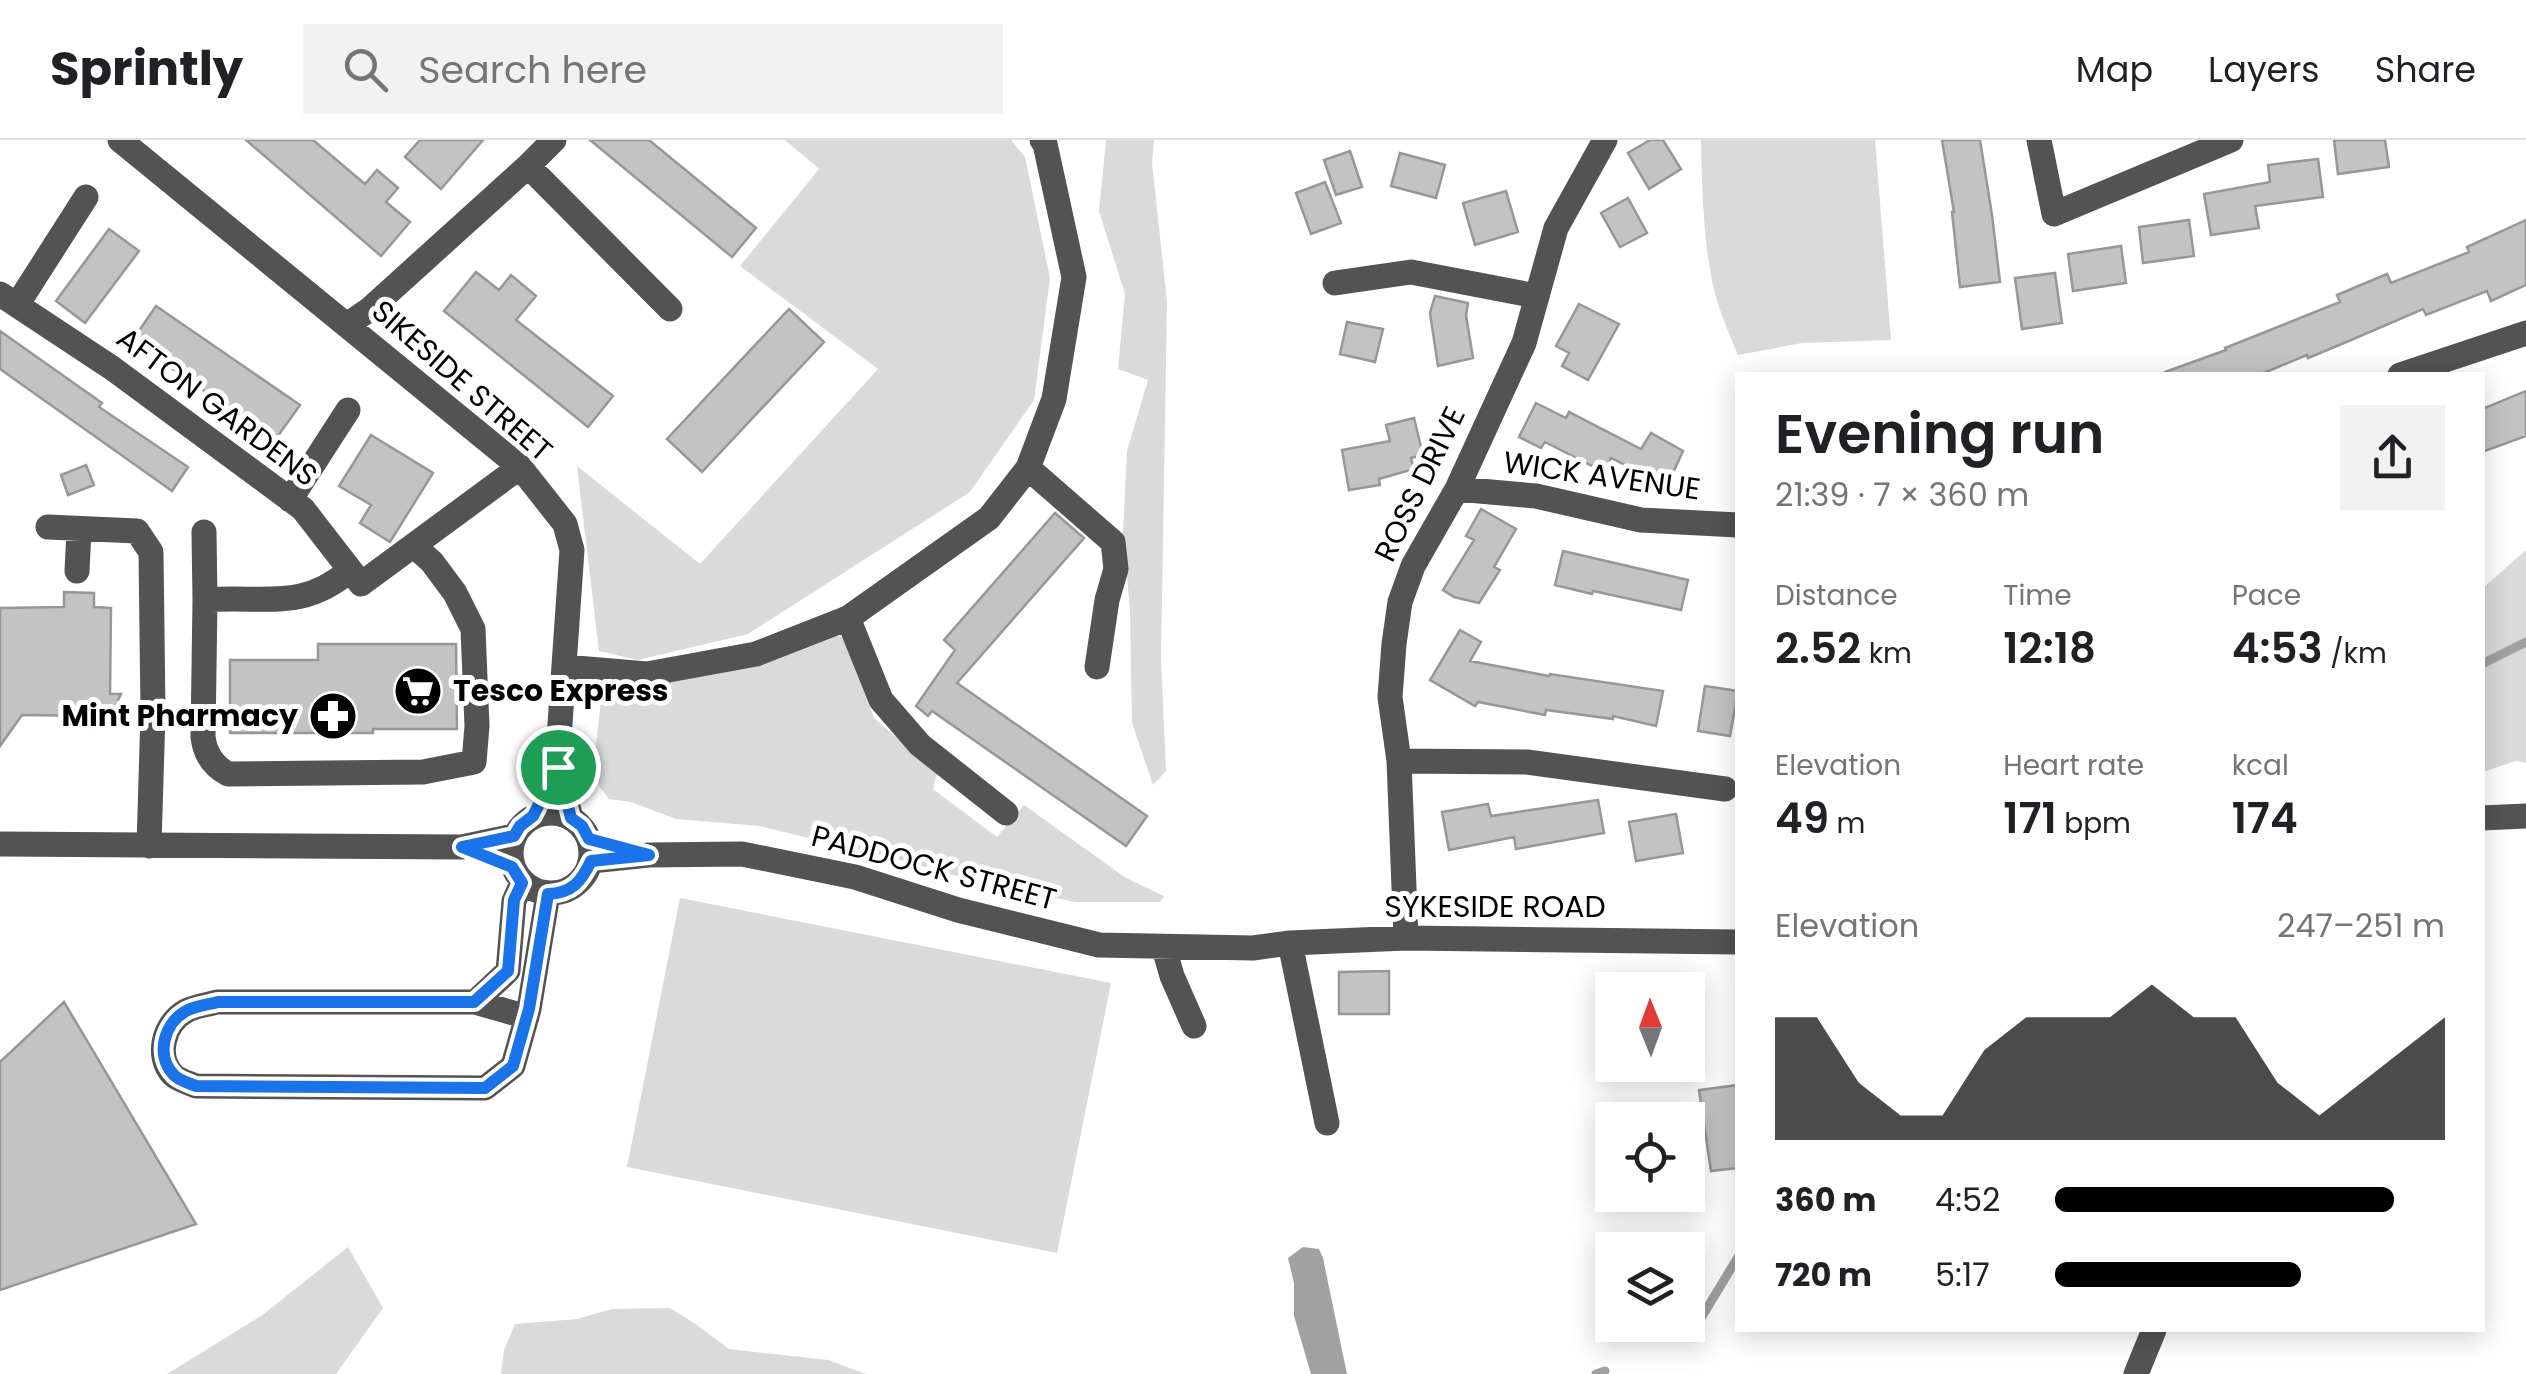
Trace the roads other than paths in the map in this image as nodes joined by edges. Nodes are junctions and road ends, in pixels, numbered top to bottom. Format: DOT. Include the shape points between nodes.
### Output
graph roads {
  1 [pos="120,140"];
  2 [pos="554,140"];
  3 [pos="1042,140"];
  4 [pos="1605,140"];
  5 [pos="2039,140"];
  6 [pos="2231,140"];
  7 [pos="528,166"];
  8 [pos="86,196"];
  9 [pos="1335,283"];
  10 [pos="1536,296"];
  11 [pos="8,300"];
  12 [pos="670,309"];
  13 [pos="348,325"];
  14 [pos="2526,332"];
  15 [pos="2409,372"];
  16 [pos="348,410"];
  17 [pos="520,467"];
  18 [pos="1028,468"];
  19 [pos="1457,489"];
  20 [pos="290,500"];
  21 [pos="1735,526"];
  22 [pos="48,528"];
  23 [pos="78,530"];
  24 [pos="204,532"];
  25 [pos="414,546"];
  26 [pos="350,570"];
  27 [pos="78,571"];
  28 [pos="205,600"];
  29 [pos="848,618"];
  30 [pos="1097,666"];
  31 [pos="564,667"];
  32 [pos="1399,761"];
  33 [pos="558,767"];
  34 [pos="1725,789"];
  35 [pos="1006,813"];
  36 [pos="533,816"];
  37 [pos="2526,816"];
  38 [pos="571,818"];
  39 [pos="2485,818"];
  40 [pos="514,836"];
  41 [pos="0,844"];
  42 [pos="149,846"];
  43 [pos="462,847"];
  44 [pos="590,850"];
  45 [pos="517,875"];
  46 [pos="548,894"];
  47 [pos="1406,938"];
  48 [pos="1735,942"];
  49 [pos="1290,943"];
  50 [pos="1164,948"];
  51 [pos="1254,948"];
  52 [pos="474,1002"];
  53 [pos="526,1018"];
  54 [pos="1194,1026"];
  55 [pos="1327,1123"];
  56 [pos="2153,1332"];
  57 [pos="2136,1374"];
  1 -- 13 [label="street, SIKESIDE STREET"];
  2 -- 7 [label="street"];
  3 -- 18 [label="street" via="1074,277 1054,399"];
  4 -- 10 [label="street, ROSS DRIVE" via="1556,228"];
  5 -- 6 [label="street" via="2054,214"];
  7 -- 12 [label="street"];
  7 -- 13 [label="street"];
  8 -- 11 [label="street"];
  9 -- 10 [label="street" via="1411,272"];
  10 -- 19 [label="street, ROSS DRIVE" via="1524,344"];
  11 -- 20 [label="street, AFTON GARDENS"];
  13 -- 17 [label="street, SIKESIDE STREET"];
  14 -- 15 [label="street"];
  16 -- 20 [label="street"];
  17 -- 25 [label="street"];
  17 -- 31 [label="street, SIKESIDE STREET" via="564,524 572,550"];
  18 -- 29 [label="street" via="989,518"];
  18 -- 30 [label="street" via="1113,542 1116,569"];
  19 -- 21 [label="street, WICK AVENUE" via="1536,496 1641,520"];
  19 -- 32 [label="street, ROSS DRIVE" via="1400,602 1390,696"];
  20 -- 26 [label="street, AFTON GARDENS"];
  22 -- 23 [label="street"];
  23 -- 27 [label="street"];
  23 -- 42 [label="street" via="137,531 150,552"];
  24 -- 28 [label="street"];
  25 -- 26 [label="street" via="362,584"];
  25 -- 28 [label="street" via="455,594 473,629 474,762 424,772 219,770 202,738"];
  26 -- 28 [label="street" via="313,594"];
  29 -- 31 [label="street" via="756,654 647,674"];
  29 -- 35 [label="street" via="881,700 920,746"];
  31 -- 33 [label="street, SIKESIDE STREET"];
  32 -- 34 [label="street" via="1526,762"];
  32 -- 47 [label="street, ROSS DRIVE"];
  33 -- 36 [label="street, SIKESIDE STREET"];
  33 -- 38 [label="street, SIKESIDE STREET"];
  36 -- 38 [label="street"];
  36 -- 40 [label="street"];
  37 -- 39 [label="street"];
  38 -- 44 [label="street" via="582,826"];
  40 -- 43 [label="street"];
  40 -- 45 [label="street" via="510,850"];
  41 -- 42 [label="street"];
  42 -- 43 [label="street"];
  43 -- 45 [label="street"];
  44 -- 46 [label="street" via="582,880"];
  44 -- 50 [label="street, PADDOCK STREET" via="742,854 856,877 1099,945"];
  45 -- 46 [label="street"];
  45 -- 52 [label="street" via="508,971"];
  46 -- 53 [label="street"];
  47 -- 48 [label="street, SYKESIDE ROAD"];
  47 -- 49 [label="street, SYKESIDE ROAD"];
  49 -- 51 [label="street, SYKESIDE ROAD"];
  49 -- 55 [label="street"];
  50 -- 51 [label="street, PADDOCK STREET"];
  50 -- 54 [label="street"];
  52 -- 53 [label="street"];
  52 -- 53 [label="street" via="218,1002 171,1022 164,1059 174,1076 196,1086 485,1088 513,1066"];
  56 -- 57 [label="street"];
}
